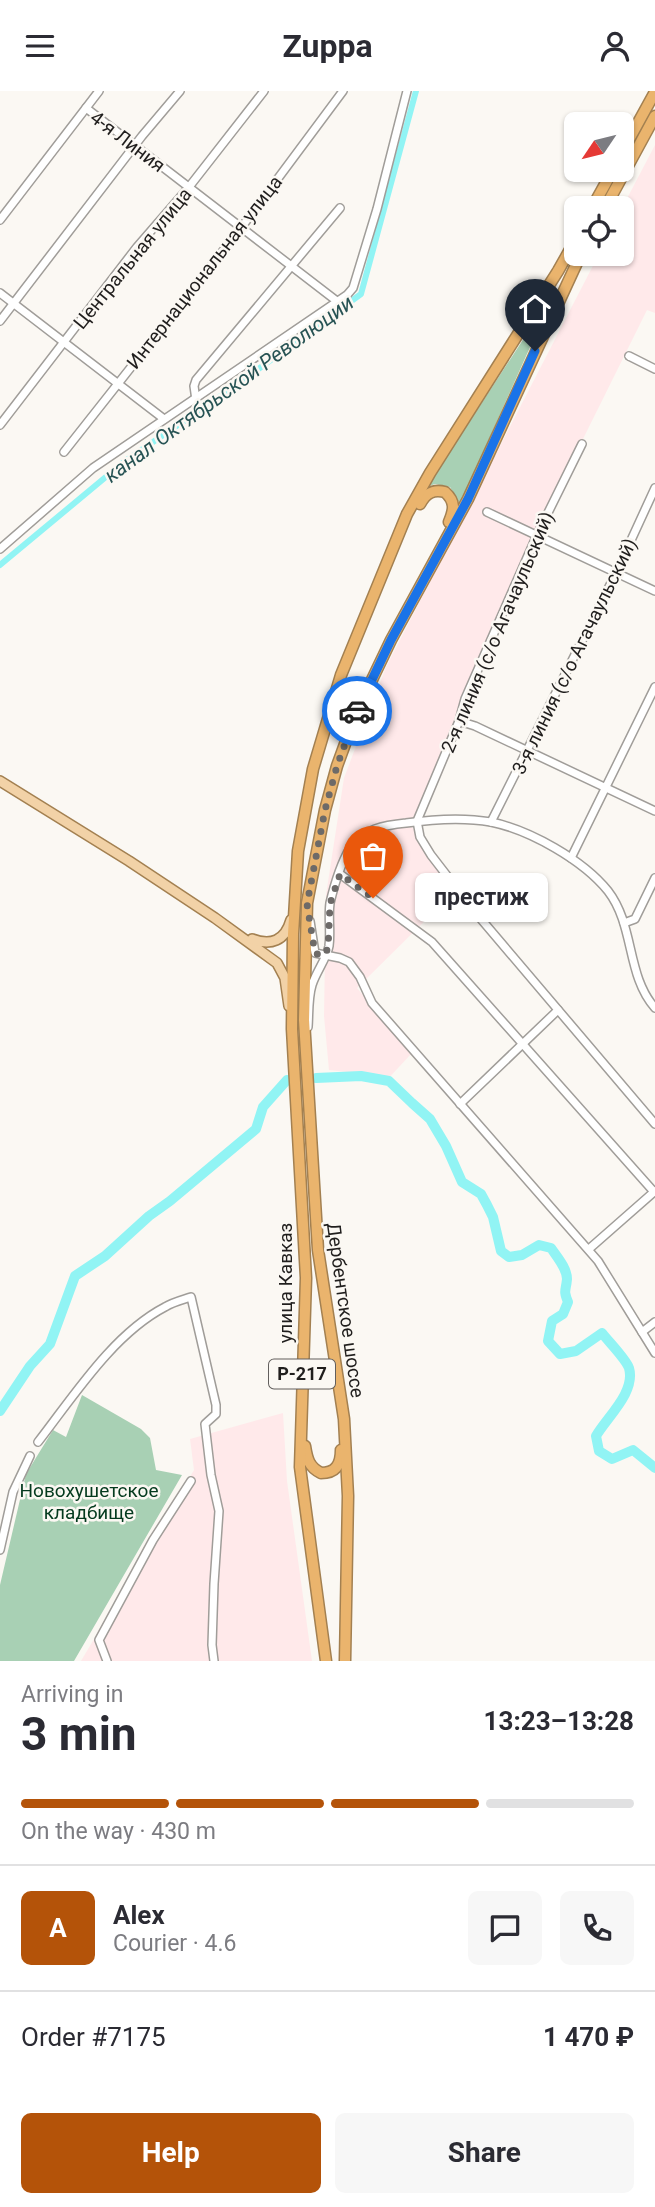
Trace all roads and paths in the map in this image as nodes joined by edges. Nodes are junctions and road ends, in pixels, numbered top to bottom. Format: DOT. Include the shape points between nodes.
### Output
graph roads {
  1 [pos="99,91"];
  2 [pos="180,91"];
  3 [pos="264,91"];
  4 [pos="343,91"];
  5 [pos="407,91"];
  6 [pos="655,92"];
  7 [pos="86,108"];
  8 [pos="655,116"];
  9 [pos="634,130"];
  10 [pos="135,146"];
  11 [pos="189,187"];
  12 [pos="612,196"];
  13 [pos="340,208"];
  14 [pos="0,220"];
  15 [pos="241,228"];
  16 [pos="564,260"];
  17 [pos="575,266"];
  18 [pos="292,267"];
  19 [pos="0,293"];
  20 [pos="338,302"];
  21 [pos="14,303"];
  22 [pos="0,321"];
  23 [pos="64,343"];
  24 [pos="629,356"];
  25 [pos="655,369"];
  26 [pos="117,383"];
  27 [pos="196,400"];
  28 [pos="164,419"];
  29 [pos="0,425"];
  30 [pos="582,444"];
  31 [pos="64,452"];
  32 [pos="655,488"];
  33 [pos="487,512"];
  34 [pos="537,535"];
  35 [pos="0,549"];
  36 [pos="385,566"];
  37 [pos="616,572"];
  38 [pos="419,590"];
  39 [pos="655,591"];
  40 [pos="655,687"];
  41 [pos="459,721"];
  42 [pos="526,752"];
  43 [pos="0,781"];
  44 [pos="605,786"];
  45 [pos="655,811"];
  46 [pos="416,821"];
  47 [pos="491,822"];
  48 [pos="571,858"];
  49 [pos="340,874"];
  50 [pos="655,878"];
  51 [pos="295,902"];
  52 [pos="307,904"];
  53 [pos="624,923"];
  54 [pos="240,935"];
  55 [pos="325,955"];
  56 [pos="655,1008"];
  57 [pos="558,1010"];
  58 [pos="292,1029"];
  59 [pos="523,1046"];
  60 [pos="306,1048"];
  61 [pos="460,1104"];
  62 [pos="655,1123"];
  63 [pos="654,1192"];
  64 [pos="589,1249"];
  65 [pos="655,1322"];
  66 [pos="642,1332"];
  67 [pos="655,1353"];
  68 [pos="339,1393"];
  69 [pos="301,1400"];
  70 [pos="38,1442"];
  71 [pos="30,1456"];
  72 [pos="191,1481"];
  73 [pos="0,1550"];
  74 [pos="107,1661"];
  75 [pos="214,1661"];
  76 [pos="326,1661"];
  77 [pos="345,1661"];
  1 -- 7 [label="street"];
  2 -- 10 [label="street"];
  3 -- 11 [label="street, Центральная улица"];
  4 -- 15 [label="street, Интернациональная улица"];
  5 -- 20 [label="street" via="353,288"];
  6 -- 9 [label="highway"];
  7 -- 10 [label="street, 4-я Линия"];
  7 -- 14 [label="street"];
  8 -- 12 [label="highway"];
  10 -- 11 [label="street, 4-я Линия"];
  10 -- 21 [label="street"];
  11 -- 15 [label="street, 4-я Линия"];
  11 -- 23 [label="street, Центральная улица"];
  13 -- 18 [label="street"];
  15 -- 18 [label="street, 4-я Линия"];
  15 -- 26 [label="street, Интернациональная улица"];
  16 -- 36 [label="highway" via="430,474"];
  17 -- 38 [label="highway" via="468,499"];
  18 -- 20 [label="street, 4-я Линия"];
  18 -- 27 [label="street" via="197,380"];
  19 -- 21 [label="street"];
  20 -- 27 [label="street"];
  21 -- 22 [label="street"];
  21 -- 23 [label="street"];
  23 -- 26 [label="street"];
  23 -- 29 [label="street, Центральная улица"];
  24 -- 25 [label="street"];
  26 -- 28 [label="street"];
  26 -- 31 [label="street, Интернациональная улица"];
  27 -- 28 [label="street"];
  28 -- 35 [label="street" via="93,468"];
  30 -- 34 [label="street, 2-я линия (с/о Агачаульский)"];
  32 -- 37 [label="street, 3-я линия (с/о Агачаульский)"];
  33 -- 34 [label="street"];
  34 -- 37 [label="street"];
  34 -- 41 [label="street, 2-я линия (с/о Агачаульский)"];
  36 -- 38 [label="highway" via="425,495 445,492 454,511"];
  36 -- 51 [label="highway, улица Кавказ" via="341,675 313,769 298,851"];
  37 -- 39 [label="street"];
  37 -- 42 [label="street, 3-я линия (с/о Агачаульский)"];
  38 -- 52 [label="highway" via="357,711 337,766"];
  40 -- 44 [label="street"];
  41 -- 42 [label="street"];
  41 -- 46 [label="street, 2-я линия (с/о Агачаульский)"];
  42 -- 44 [label="street"];
  42 -- 47 [label="street, 3-я линия (с/о Агачаульский)"];
  43 -- 54 [label="main road"];
  44 -- 45 [label="street"];
  44 -- 48 [label="street"];
  46 -- 47 [label="street"];
  46 -- 49 [label="street" via="361,836 350,847"];
  46 -- 57 [label="street" via="431,855"];
  47 -- 48 [label="street" via="520,831"];
  48 -- 53 [label="street" via="608,891"];
  49 -- 55 [label="street" via="330,904"];
  49 -- 59 [label="street" via="432,941"];
  50 -- 53 [label="street" via="635,919"];
  51 -- 54 [label="main road" via="288,931 278,941 265,944"];
  51 -- 58 [label="highway, улица Кавказ"];
  52 -- 55 [label="street" via="315,953"];
  52 -- 60 [label="highway, Дербентское шоссе"];
  53 -- 56 [label="street" via="640,985"];
  54 -- 58 [label="main road" via="277,963 285,978"];
  55 -- 60 [label="street" via="310,993"];
  55 -- 61 [label="street" via="340,958 356,970 372,1003"];
  57 -- 59 [label="street"];
  57 -- 62 [label="street"];
  58 -- 69 [label="highway, улица Кавказ / Р-217" via="306,1278"];
  59 -- 61 [label="street"];
  59 -- 63 [label="street"];
  60 -- 68 [label="highway, Дербентское шоссе" via="318,1250"];
  61 -- 64 [label="street"];
  63 -- 64 [label="street"];
  64 -- 66 [label="street"];
  65 -- 66 [label="street"];
  66 -- 67 [label="street"];
  68 -- 69 [label="highway" via="341,1456 335,1468 325,1473 308,1461"];
  68 -- 77 [label="highway, Дербентское шоссе" via="348,1496"];
  69 -- 76 [label="highway, улица Кавказ / Р-217" via="300,1467"];
  70 -- 75 [label="street" via="131,1331 165,1306 191,1297 216,1405 216,1414 205,1424 219,1511"];
  71 -- 73 [label="street" via="13,1492"];
  72 -- 74 [label="street" via="99,1640"];
}
